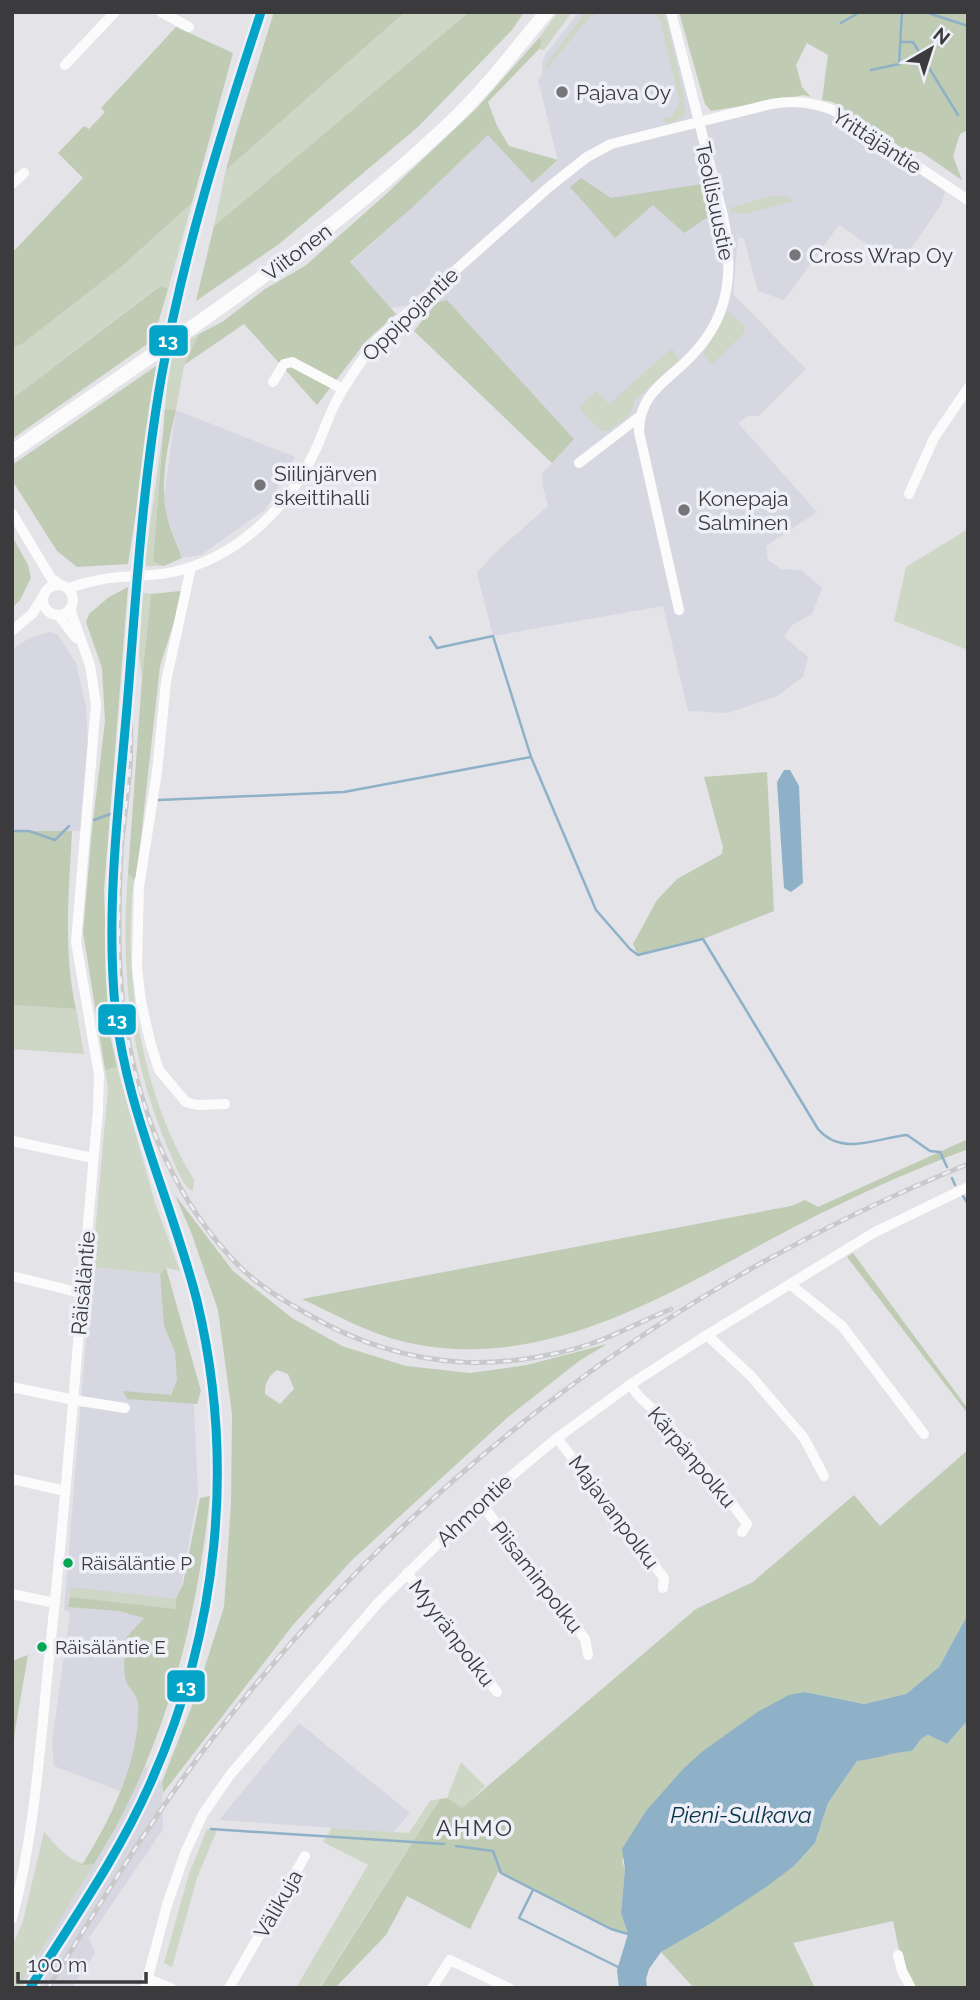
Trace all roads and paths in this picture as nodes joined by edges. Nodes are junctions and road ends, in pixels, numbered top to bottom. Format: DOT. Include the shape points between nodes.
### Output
graph roads {
  1 [pos="115,12"];
  2 [pos="161,12"];
  3 [pos="547,12"];
  4 [pos="671,12"];
  5 [pos="189,27"];
  6 [pos="65,65"];
  7 [pos="698,122"];
  8 [pos="24,173"];
  9 [pos="12,184"];
  10 [pos="968,200"];
  11 [pos="273,382"];
  12 [pos="968,388"];
  13 [pos="343,389"];
  14 [pos="639,416"];
  15 [pos="12,452"];
  16 [pos="579,463"];
  17 [pos="909,494"];
  18 [pos="12,513"];
  19 [pos="37,556"];
  20 [pos="191,567"];
  21 [pos="99,580"];
  22 [pos="64,586"];
  23 [pos="45,592"];
  24 [pos="72,607"];
  25 [pos="679,610"];
  26 [pos="56,615"];
  27 [pos="15,629"];
  28 [pos="82,648"];
  29 [pos="225,1104"];
  30 [pos="12,1141"];
  31 [pos="93,1158"];
  32 [pos="968,1187"];
  33 [pos="12,1276"];
  34 [pos="791,1285"];
  35 [pos="81,1293"];
  36 [pos="707,1335"];
  37 [pos="631,1384"];
  38 [pos="12,1387"];
  39 [pos="74,1400"];
  40 [pos="125,1408"];
  41 [pos="924,1434"];
  42 [pos="557,1438"];
  43 [pos="824,1476"];
  44 [pos="12,1479"];
  45 [pos="65,1492"];
  46 [pos="480,1502"];
  47 [pos="742,1532"];
  48 [pos="407,1573"];
  49 [pos="663,1588"];
  50 [pos="12,1594"];
  51 [pos="55,1603"];
  52 [pos="588,1655"];
  53 [pos="497,1692"];
  54 [pos="305,1856"];
  55 [pos="12,1919"];
  56 [pos="898,1955"];
  57 [pos="147,1983"];
  58 [pos="171,1988"];
  59 [pos="229,1988"];
  60 [pos="432,1988"];
  61 [pos="509,1988"];
  62 [pos="911,1988"];
  1 -- 6 [label="street"];
  2 -- 5 [label="street"];
  3 -- 15 [label="highway, Viitonen" via="455,118 373,192 196,326"];
  4 -- 7 [label="street, Teollisuustie"];
  7 -- 10 [label="street, Yrittäjäntie" via="792,100 812,102 833,110"];
  7 -- 13 [label="street, Oppipojantie" via="611,144 579,162 376,341"];
  7 -- 14 [label="street, Teollisuustie" via="730,249 730,273 707,337 643,403"];
  8 -- 9 [label="street"];
  11 -- 13 [label="street" via="284,363 292,362"];
  12 -- 17 [label="street" via="934,438"];
  13 -- 20 [label="street, Oppipojantie" via="314,453 277,508 228,549"];
  14 -- 16 [label="street, Teollisuustie"];
  14 -- 25 [label="street"];
  18 -- 19 [label="street"];
  19 -- 22 [label="street" via="51,578"];
  19 -- 23 [label="street" via="47,580"];
  20 -- 21 [label="street, Oppipojantie" via="160,575"];
  20 -- 29 [label="street" via="166,682 139,887 137,967 159,1070 186,1102"];
  21 -- 22 [label="street, Oppipojantie"];
  21 -- 24 [label="street"];
  22 -- 23 [label="street" via="55,584"];
  22 -- 24 [label="street" via="73,595"];
  23 -- 26 [label="street" via="45,609"];
  23 -- 27 [label="street" via="32,614"];
  24 -- 26 [label="street"];
  24 -- 28 [label="street, Räisäläntie"];
  26 -- 27 [label="street" via="43,615"];
  26 -- 28 [label="street"];
  28 -- 31 [label="street, Räisäläntie" via="90,665 96,704 76,942 99,1075"];
  30 -- 31 [label="street"];
  31 -- 35 [label="street, Räisäläntie"];
  32 -- 34 [label="street, Ahmontie" via="875,1232"];
  33 -- 35 [label="street"];
  34 -- 36 [label="street, Ahmontie"];
  34 -- 41 [label="street" via="842,1326"];
  35 -- 39 [label="street, Räisäläntie"];
  36 -- 37 [label="street, Ahmontie"];
  36 -- 43 [label="street" via="751,1376 804,1438"];
  37 -- 42 [label="street, Ahmontie"];
  37 -- 47 [label="street, Kärpänpolku" via="711,1474 747,1524"];
  38 -- 39 [label="street"];
  39 -- 40 [label="street"];
  39 -- 45 [label="street, Räisäläntie"];
  42 -- 46 [label="street, Ahmontie"];
  42 -- 49 [label="street, Majavanpolku" via="664,1578"];
  44 -- 45 [label="street"];
  45 -- 51 [label="street, Räisäläntie"];
  46 -- 48 [label="street, Ahmontie"];
  46 -- 52 [label="street, Piisaminpolku" via="585,1639"];
  48 -- 53 [label="street, Myyränpolku"];
  48 -- 57 [label="street, Ahmontie" via="230,1775 204,1814 176,1879"];
  50 -- 51 [label="street"];
  51 -- 55 [label="street, Räisäläntie" via="36,1803"];
  54 -- 59 [label="street, Välikuja"];
  56 -- 62 [label="street"];
  57 -- 58 [label="street"];
  60 -- 61 [label="street" via="450,1959"];
}
